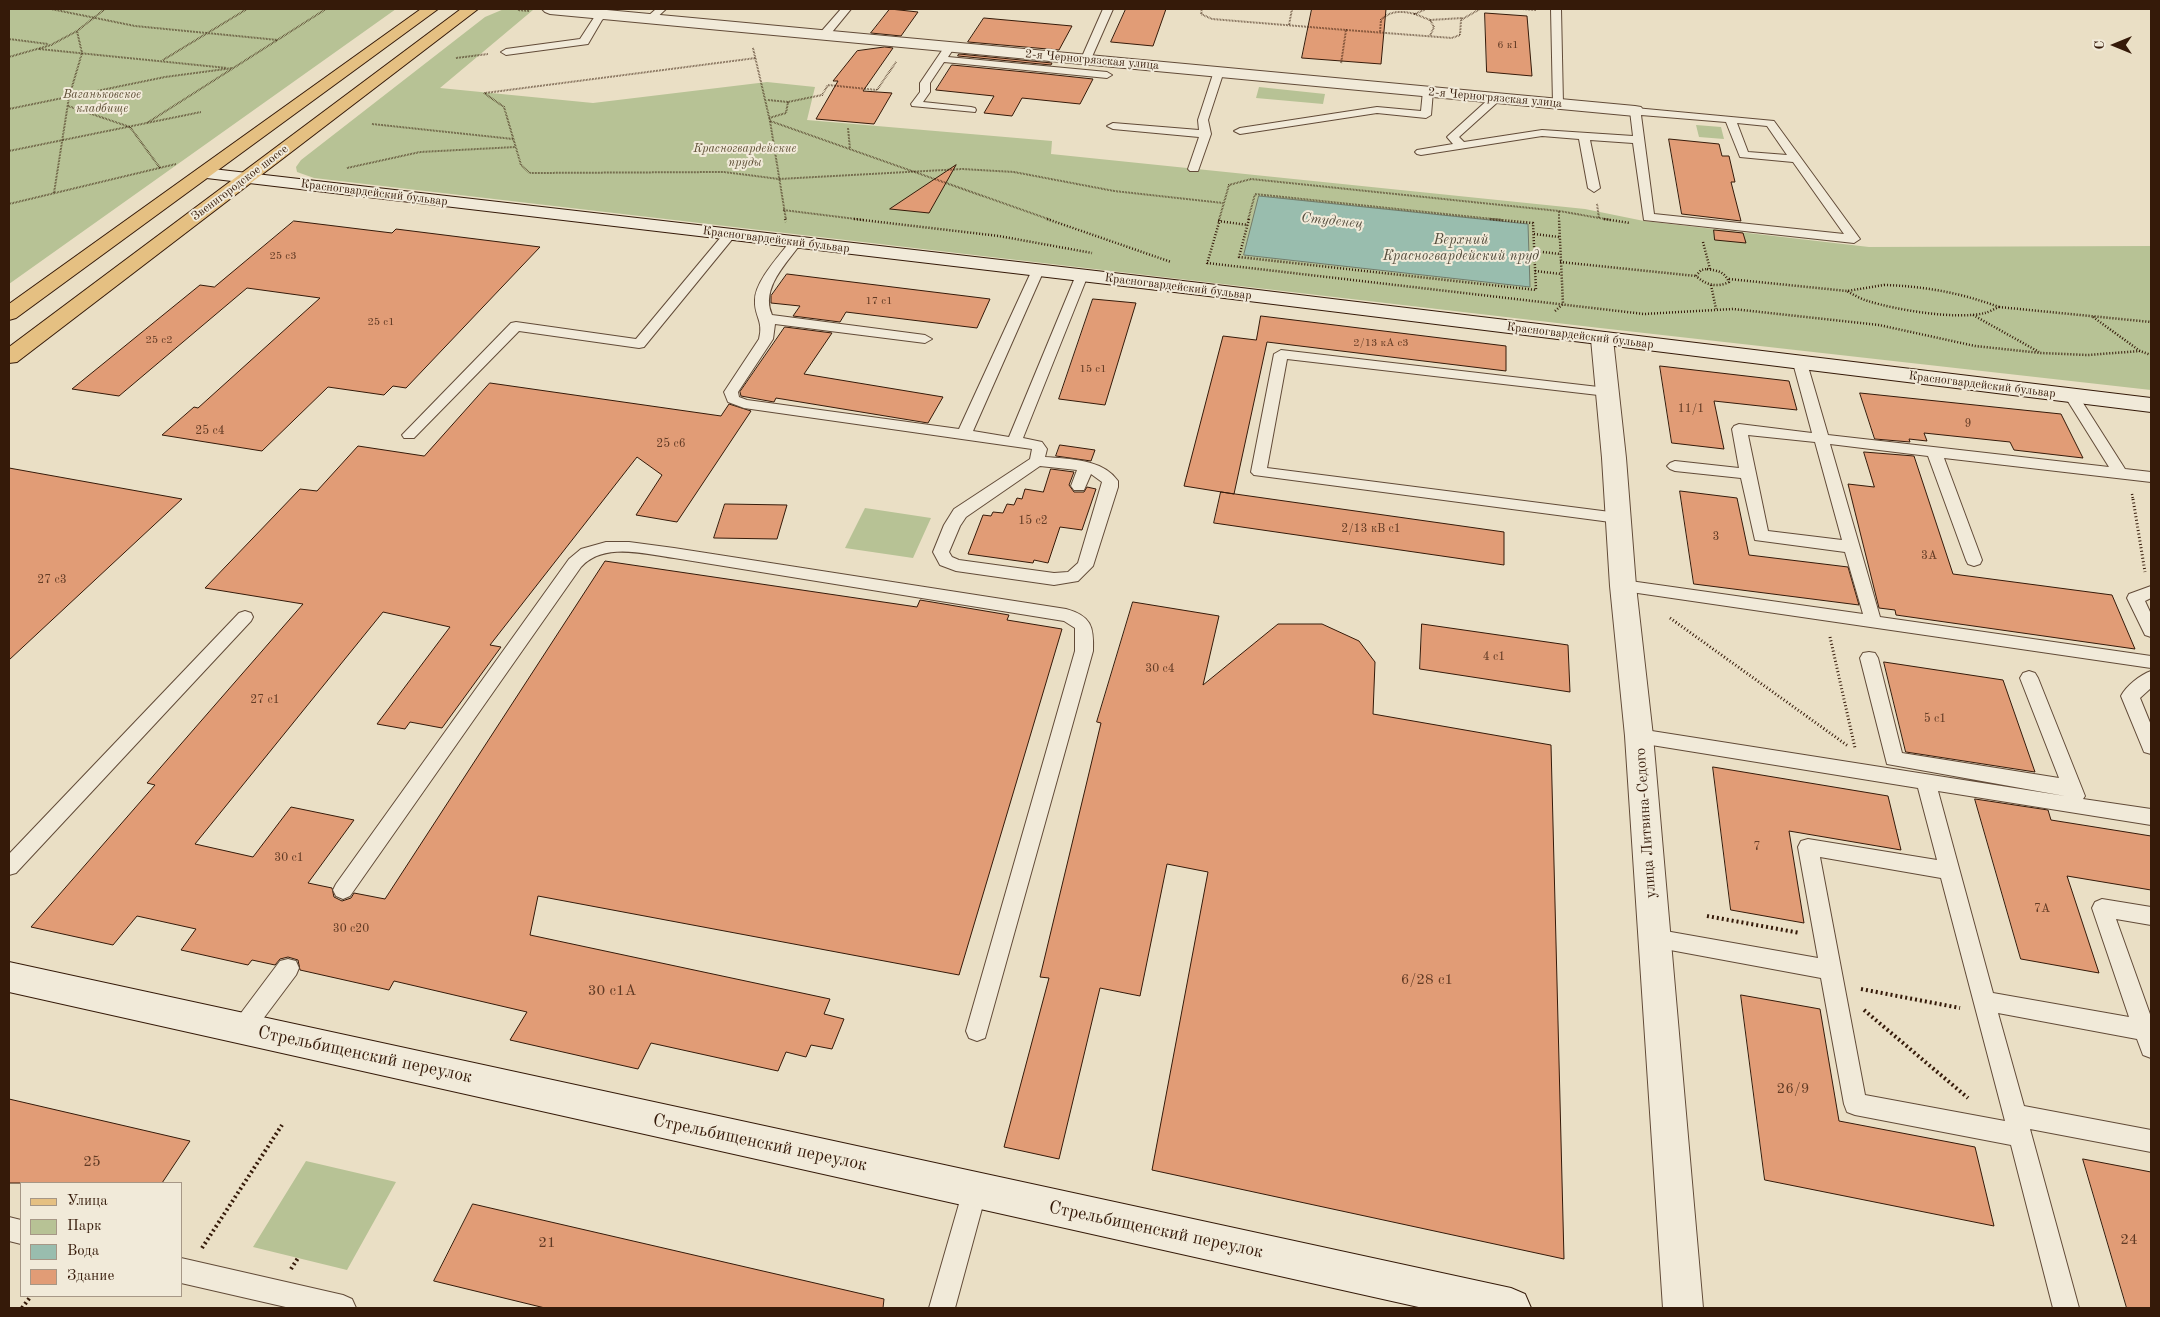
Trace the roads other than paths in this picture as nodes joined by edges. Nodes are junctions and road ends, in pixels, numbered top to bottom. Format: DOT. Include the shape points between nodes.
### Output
graph roads {
  1 [pos="430,9"];
  2 [pos="470,9"];
  3 [pos="550,9"];
  4 [pos="846,9"];
  5 [pos="1108,9"];
  6 [pos="1556,9"];
  7 [pos="603,14"];
  8 [pos="656,14"];
  9 [pos="824,35"];
  10 [pos="506,52"];
  11 [pos="946,53"];
  12 [pos="1086,59"];
  13 [pos="1219,71"];
  14 [pos="1107,75"];
  15 [pos="1428,92"];
  16 [pos="1496,98"];
  17 [pos="1558,104"];
  18 [pos="971,110"];
  19 [pos="1635,111"];
  20 [pos="1730,119"];
  21 [pos="1113,126"];
  22 [pos="1240,131"];
  23 [pos="1204,134"];
  24 [pos="1584,136"];
  25 [pos="1638,140"];
  26 [pos="1462,146"];
  27 [pos="1421,152"];
  28 [pos="1797,160"];
  29 [pos="1194,169"];
  30 [pos="204,172"];
  31 [pos="247,178"];
  32 [pos="1594,188"];
  33 [pos="730,234"];
  34 [pos="796,242"];
  35 [pos="1038,270"];
  36 [pos="1082,275"];
  37 [pos="9,314"];
  38 [pos="768,320"];
  39 [pos="1602,339"];
  40 [pos="925,340"];
  41 [pos="9,357"];
  42 [pos="1800,363"];
  43 [pos="1607,392"];
  44 [pos="2071,395"];
  45 [pos="2151,405"];
  46 [pos="964,434"];
  47 [pos="409,435"];
  48 [pos="1822,439"];
  49 [pos="1014,441"];
  50 [pos="1934,452"];
  51 [pos="1037,461"];
  52 [pos="1675,466"];
  53 [pos="1086,468"];
  54 [pos="2120,473"];
  55 [pos="1748,474"];
  56 [pos="2151,477"];
  57 [pos="1079,486"];
  58 [pos="1618,518"];
  59 [pos="1852,547"];
  60 [pos="1974,560"];
  61 [pos="1623,586"];
  62 [pos="2150,592"];
  63 [pos="245,617"];
  64 [pos="1873,621"];
  65 [pos="2151,631"];
  66 [pos="1869,658"];
  67 [pos="2151,662"];
  68 [pos="2028,678"];
  69 [pos="2151,678"];
  70 [pos="1639,736"];
  71 [pos="2151,747"];
  72 [pos="1926,782"];
  73 [pos="2072,788"];
  74 [pos="2079,806"];
  75 [pos="2151,818"];
  76 [pos="9,867"];
  77 [pos="1950,871"];
  78 [pos="343,890"];
  79 [pos="2151,916"];
  80 [pos="1654,938"];
  81 [pos="288,968"];
  82 [pos="9,977"];
  83 [pos="1832,977"];
  84 [pos="1986,1007"];
  85 [pos="243,1028"];
  86 [pos="977,1031"];
  87 [pos="2148,1039"];
  88 [pos="2017,1125"];
  89 [pos="2151,1141"];
  90 [pos="975,1190"];
  91 [pos="184,1271"];
  92 [pos="342,1308"];
  93 [pos="942,1308"];
  94 [pos="1511,1308"];
  95 [pos="1683,1308"];
  96 [pos="2066,1308"];
  1 -- 30 [label="main road, Звенигородское шоссе"];
  2 -- 31 [label="main road, Звенигородское шоссе"];
  3 -- 7 [label="street, 2-я Черногрязская улица"];
  4 -- 9 [label="lane"];
  5 -- 12 [label="lane"];
  6 -- 17 [label="lane"];
  7 -- 8 [label="street, 2-я Черногрязская улица"];
  7 -- 10 [label="lane" via="584,42"];
  8 -- 9 [label="street, 2-я Черногрязская улица"];
  9 -- 11 [label="street, 2-я Черногрязская улица"];
  11 -- 12 [label="street, 2-я Черногрязская улица"];
  11 -- 14 [label="lane"];
  11 -- 18 [label="lane" via="925,83 925,92 916,104"];
  12 -- 13 [label="street, 2-я Черногрязская улица"];
  13 -- 15 [label="street, 2-я Черногрязская улица"];
  13 -- 23 [label="lane" via="1203,120"];
  15 -- 16 [label="street, 2-я Черногрязская улица"];
  15 -- 22 [label="lane" via="1426,115 1377,110"];
  16 -- 17 [label="street, 2-я Черногрязская улица"];
  16 -- 26 [label="lane" via="1453,137"];
  17 -- 19 [label="street, 2-я Черногрязская улица"];
  19 -- 20 [label="lane"];
  19 -- 25 [label="lane"];
  20 -- 28 [label="lane" via="1770,123"];
  20 -- 28 [label="lane" via="1744,155"];
  21 -- 23 [label="lane"];
  23 -- 29 [label="lane"];
  24 -- 25 [label="lane"];
  24 -- 26 [label="lane" via="1542,133"];
  24 -- 32 [label="lane"];
  25 -- 28 [label="lane" via="1648,217 1854,239"];
  26 -- 27 [label="lane"];
  30 -- 31 [label="street, Красногвардейский бульвар"];
  30 -- 37 [label="main road, Звенигородское шоссе"];
  31 -- 33 [label="street, Красногвардейский бульвар"];
  31 -- 41 [label="main road, Звенигородское шоссе"];
  33 -- 34 [label="street, Красногвардейский бульвар"];
  33 -- 47 [label="lane" via="639,344 516,326"];
  34 -- 35 [label="street, Красногвардейский бульвар"];
  34 -- 38 [label="lane" via="763,289 762,304"];
  35 -- 36 [label="street, Красногвардейский бульвар"];
  35 -- 46 [label="lane"];
  36 -- 39 [label="street, Красногвардейский бульвар"];
  36 -- 49 [label="lane"];
  38 -- 40 [label="lane"];
  38 -- 46 [label="lane" via="766,339 731,392 737,402"];
  39 -- 42 [label="street, Красногвардейский бульвар"];
  39 -- 43 [label="street, улица Литвина-Седого"];
  42 -- 44 [label="street, Красногвардейский бульвар"];
  42 -- 48 [label="lane"];
  43 -- 58 [label="street, улица Литвина-Седого"];
  43 -- 58 [label="lane" via="1281,354 1259,472"];
  44 -- 45 [label="street, Красногвардейский бульвар"];
  44 -- 54 [label="lane"];
  46 -- 49 [label="lane"];
  48 -- 50 [label="lane"];
  48 -- 55 [label="lane" via="1738,429"];
  48 -- 59 [label="lane"];
  49 -- 51 [label="lane" via="1040,447"];
  50 -- 54 [label="lane"];
  50 -- 60 [label="lane"];
  51 -- 53 [label="lane"];
  51 -- 53 [label="lane" via="960,513 940,552 946,561 1054,580 1080,572 1085,566 1110,487 1110,481 1100,471"];
  52 -- 55 [label="lane"];
  53 -- 57 [label="lane"];
  54 -- 56 [label="lane"];
  55 -- 59 [label="lane" via="1761,536"];
  58 -- 61 [label="street, улица Литвина-Седого"];
  59 -- 64 [label="lane"];
  61 -- 64 [label="lane"];
  61 -- 70 [label="street, улица Литвина-Седого"];
  62 -- 65 [label="lane" via="2135,598"];
  63 -- 76 [label="lane"];
  64 -- 67 [label="lane"];
  66 -- 73 [label="lane" via="1894,759"];
  68 -- 73 [label="lane"];
  69 -- 71 [label="lane" via="2130,696"];
  70 -- 72 [label="lane"];
  70 -- 80 [label="street, улица Литвина-Седого"];
  72 -- 74 [label="lane"];
  72 -- 77 [label="lane"];
  73 -- 74 [label="lane"];
  74 -- 75 [label="lane"];
  77 -- 83 [label="lane" via="1808,847"];
  77 -- 84 [label="lane"];
  78 -- 86 [label="lane" via="575,563 597,549 674,553 1066,615 1078,618 1082,624 1084,651"];
  79 -- 87 [label="lane" via="2102,908"];
  80 -- 83 [label="lane"];
  80 -- 95 [label="street, улица Литвина-Седого"];
  81 -- 85 [label="lane"];
  82 -- 85 [label="street, Стрельбищенский переулок"];
  83 -- 88 [label="lane" via="1855,1104"];
  84 -- 87 [label="lane"];
  84 -- 88 [label="lane"];
  85 -- 90 [label="street, Стрельбищенский переулок"];
  88 -- 89 [label="lane"];
  88 -- 96 [label="lane"];
  90 -- 93 [label="lane"];
  90 -- 94 [label="street, Стрельбищенский переулок"];
  91 -- 92 [label="lane"];
}
